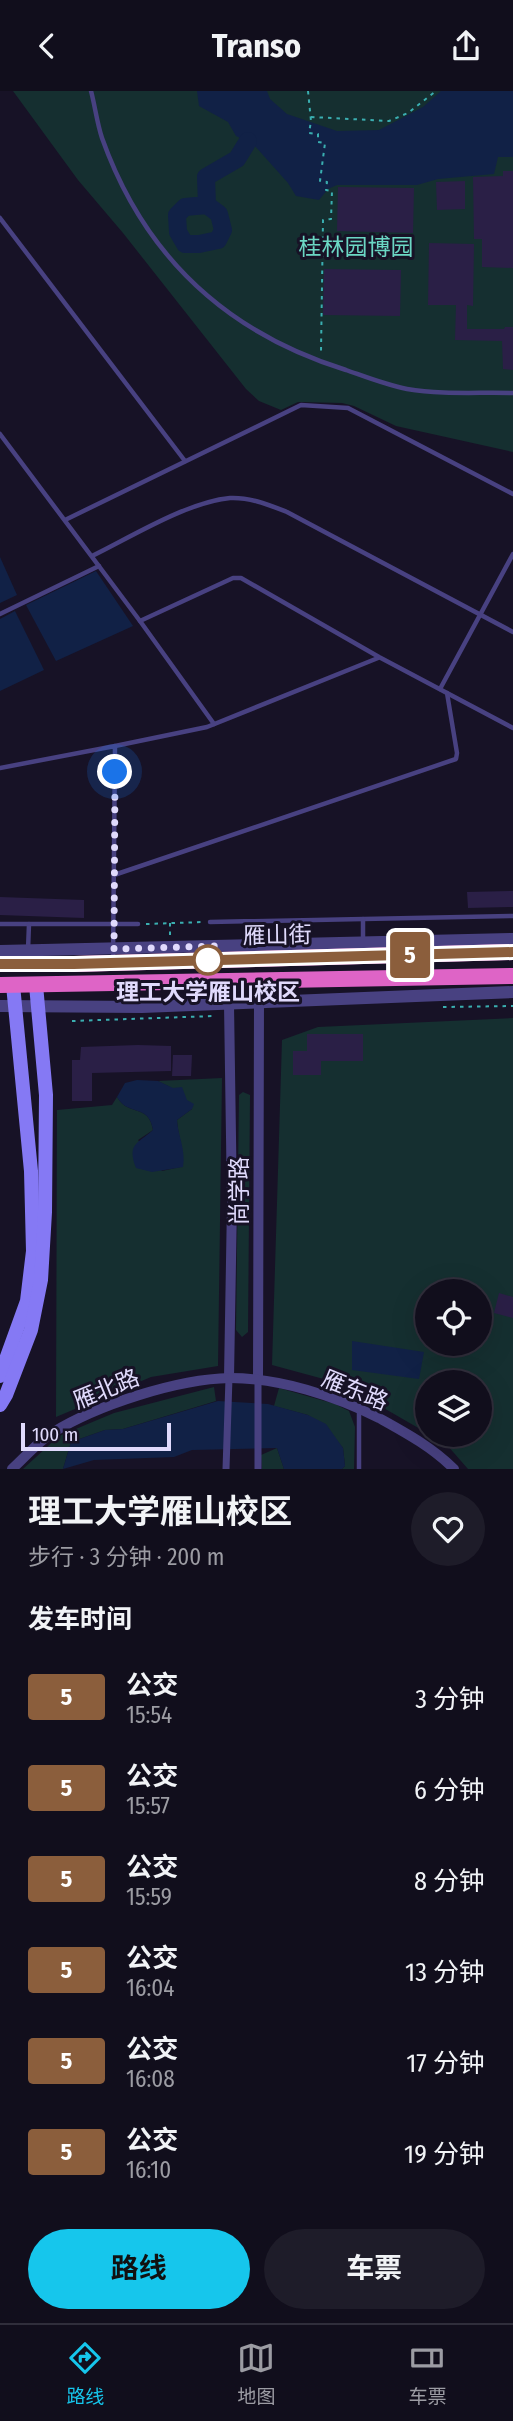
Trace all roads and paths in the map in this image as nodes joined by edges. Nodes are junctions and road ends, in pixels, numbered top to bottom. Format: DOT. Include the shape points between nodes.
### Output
graph roads {
  1 [pos="91,91"];
  2 [pos="308,91"];
  3 [pos="436,91"];
  4 [pos="310,119"];
  5 [pos="0,218"];
  6 [pos="321,362"];
  7 [pos="513,393"];
  8 [pos="0,434"];
  9 [pos="185,461"];
  10 [pos="513,494"];
  11 [pos="65,520"];
  12 [pos="513,554"];
  13 [pos="92,556"];
  14 [pos="99,566"];
  15 [pos="0,614"];
  16 [pos="481,615"];
  17 [pos="140,621"];
  18 [pos="513,632"];
  19 [pos="379,657"];
  20 [pos="440,689"];
  21 [pos="447,693"];
  22 [pos="214,724"];
  23 [pos="513,728"];
  24 [pos="115,746"];
  25 [pos="0,768"];
  26 [pos="114,875"];
  27 [pos="513,916"];
  28 [pos="363,919"];
  29 [pos="210,922"];
  30 [pos="0,924"];
  31 [pos="29,924"];
  32 [pos="114,924"];
  33 [pos="138,924"];
  34 [pos="513,939"];
  35 [pos="363,943"];
  36 [pos="0,951"];
  37 [pos="28,951"];
  38 [pos="513,952"];
  39 [pos="113,955"];
  40 [pos="0,964"];
  41 [pos="513,976"];
  42 [pos="7,985"];
  43 [pos="36,985"];
  44 [pos="513,992"];
  45 [pos="259,1003"];
  46 [pos="229,1004"];
  47 [pos="17,1005"];
  48 [pos="38,1005"];
  49 [pos="0,1006"];
  50 [pos="0,1376"];
  51 [pos="229,1378"];
  52 [pos="258,1380"];
  53 [pos="0,1405"];
  54 [pos="359,1408"];
  55 [pos="440,1455"];
  56 [pos="12,1469"];
  57 [pos="226,1469"];
  58 [pos="258,1469"];
  59 [pos="359,1469"];
  60 [pos="439,1469"];
  61 [pos="454,1469"];
  1 -- 6 [label="lane" via="116,174 135,212 166,256 227,311"];
  2 -- 4 [label="path"];
  3 -- 4 [label="path" via="389,121"];
  4 -- 6 [label="path" via="309,133 318,134 318,142 325,143 320,181 327,182 326,190 332,191 331,219 323,220"];
  5 -- 9 [label="lane"];
  6 -- 7 [label="lane" via="405,388"];
  8 -- 11 [label="lane"];
  9 -- 10 [label="lane" via="301,405 339,407 389,427"];
  9 -- 11 [label="lane"];
  11 -- 13 [label="lane"];
  12 -- 16 [label="lane"];
  13 -- 14 [label="lane"];
  13 -- 16 [label="lane" via="208,502 232,498 258,501"];
  14 -- 15 [label="lane"];
  14 -- 17 [label="lane"];
  16 -- 18 [label="lane"];
  16 -- 20 [label="lane"];
  17 -- 19 [label="lane" via="233,577 241,578"];
  17 -- 22 [label="lane"];
  19 -- 20 [label="lane"];
  19 -- 22 [label="lane"];
  20 -- 21 [label="lane"];
  21 -- 23 [label="lane"];
  21 -- 26 [label="lane" via="456,759"];
  22 -- 24 [label="lane"];
  24 -- 25 [label="lane"];
  24 -- 26 [label="lane"];
  26 -- 32 [label="lane"];
  27 -- 28 [label="lane"];
  28 -- 29 [label="lane"];
  28 -- 35 [label="lane"];
  29 -- 33 [label="path"];
  30 -- 31 [label="lane"];
  31 -- 32 [label="lane"];
  31 -- 37 [label="lane"];
  32 -- 33 [label="lane"];
  32 -- 39 [label="lane"];
  34 -- 35 [label="street"];
  35 -- 39 [label="street"];
  36 -- 37 [label="street"];
  37 -- 39 [label="street"];
  38 -- 39 [label="highway, 雁山街"];
  39 -- 40 [label="highway, 雁山街"];
  41 -- 43 [label="highway, 雁山街"];
  42 -- 43 [label="highway, 雁山街"];
  42 -- 47 [label="main road"];
  43 -- 48 [label="main road"];
  44 -- 45 [label="street"];
  45 -- 46 [label="street"];
  45 -- 52 [label="street, 尚学路"];
  46 -- 48 [label="street"];
  46 -- 51 [label="street, 尚学路"];
  47 -- 48 [label="street"];
  47 -- 49 [label="street"];
  47 -- 50 [label="main road" via="33,1251 27,1301"];
  48 -- 53 [label="main road" via="46,1095 46,1212 40,1280 31,1330"];
  51 -- 52 [label="street, 雁东路"];
  51 -- 56 [label="street, 雁北路" via="154,1390 94,1412 51,1434"];
  51 -- 57 [label="street"];
  52 -- 54 [label="street, 雁东路"];
  52 -- 58 [label="street"];
  54 -- 55 [label="street, 雁东路"];
  54 -- 59 [label="lane"];
  55 -- 60 [label="street"];
  55 -- 61 [label="street, 雁东路"];
}
